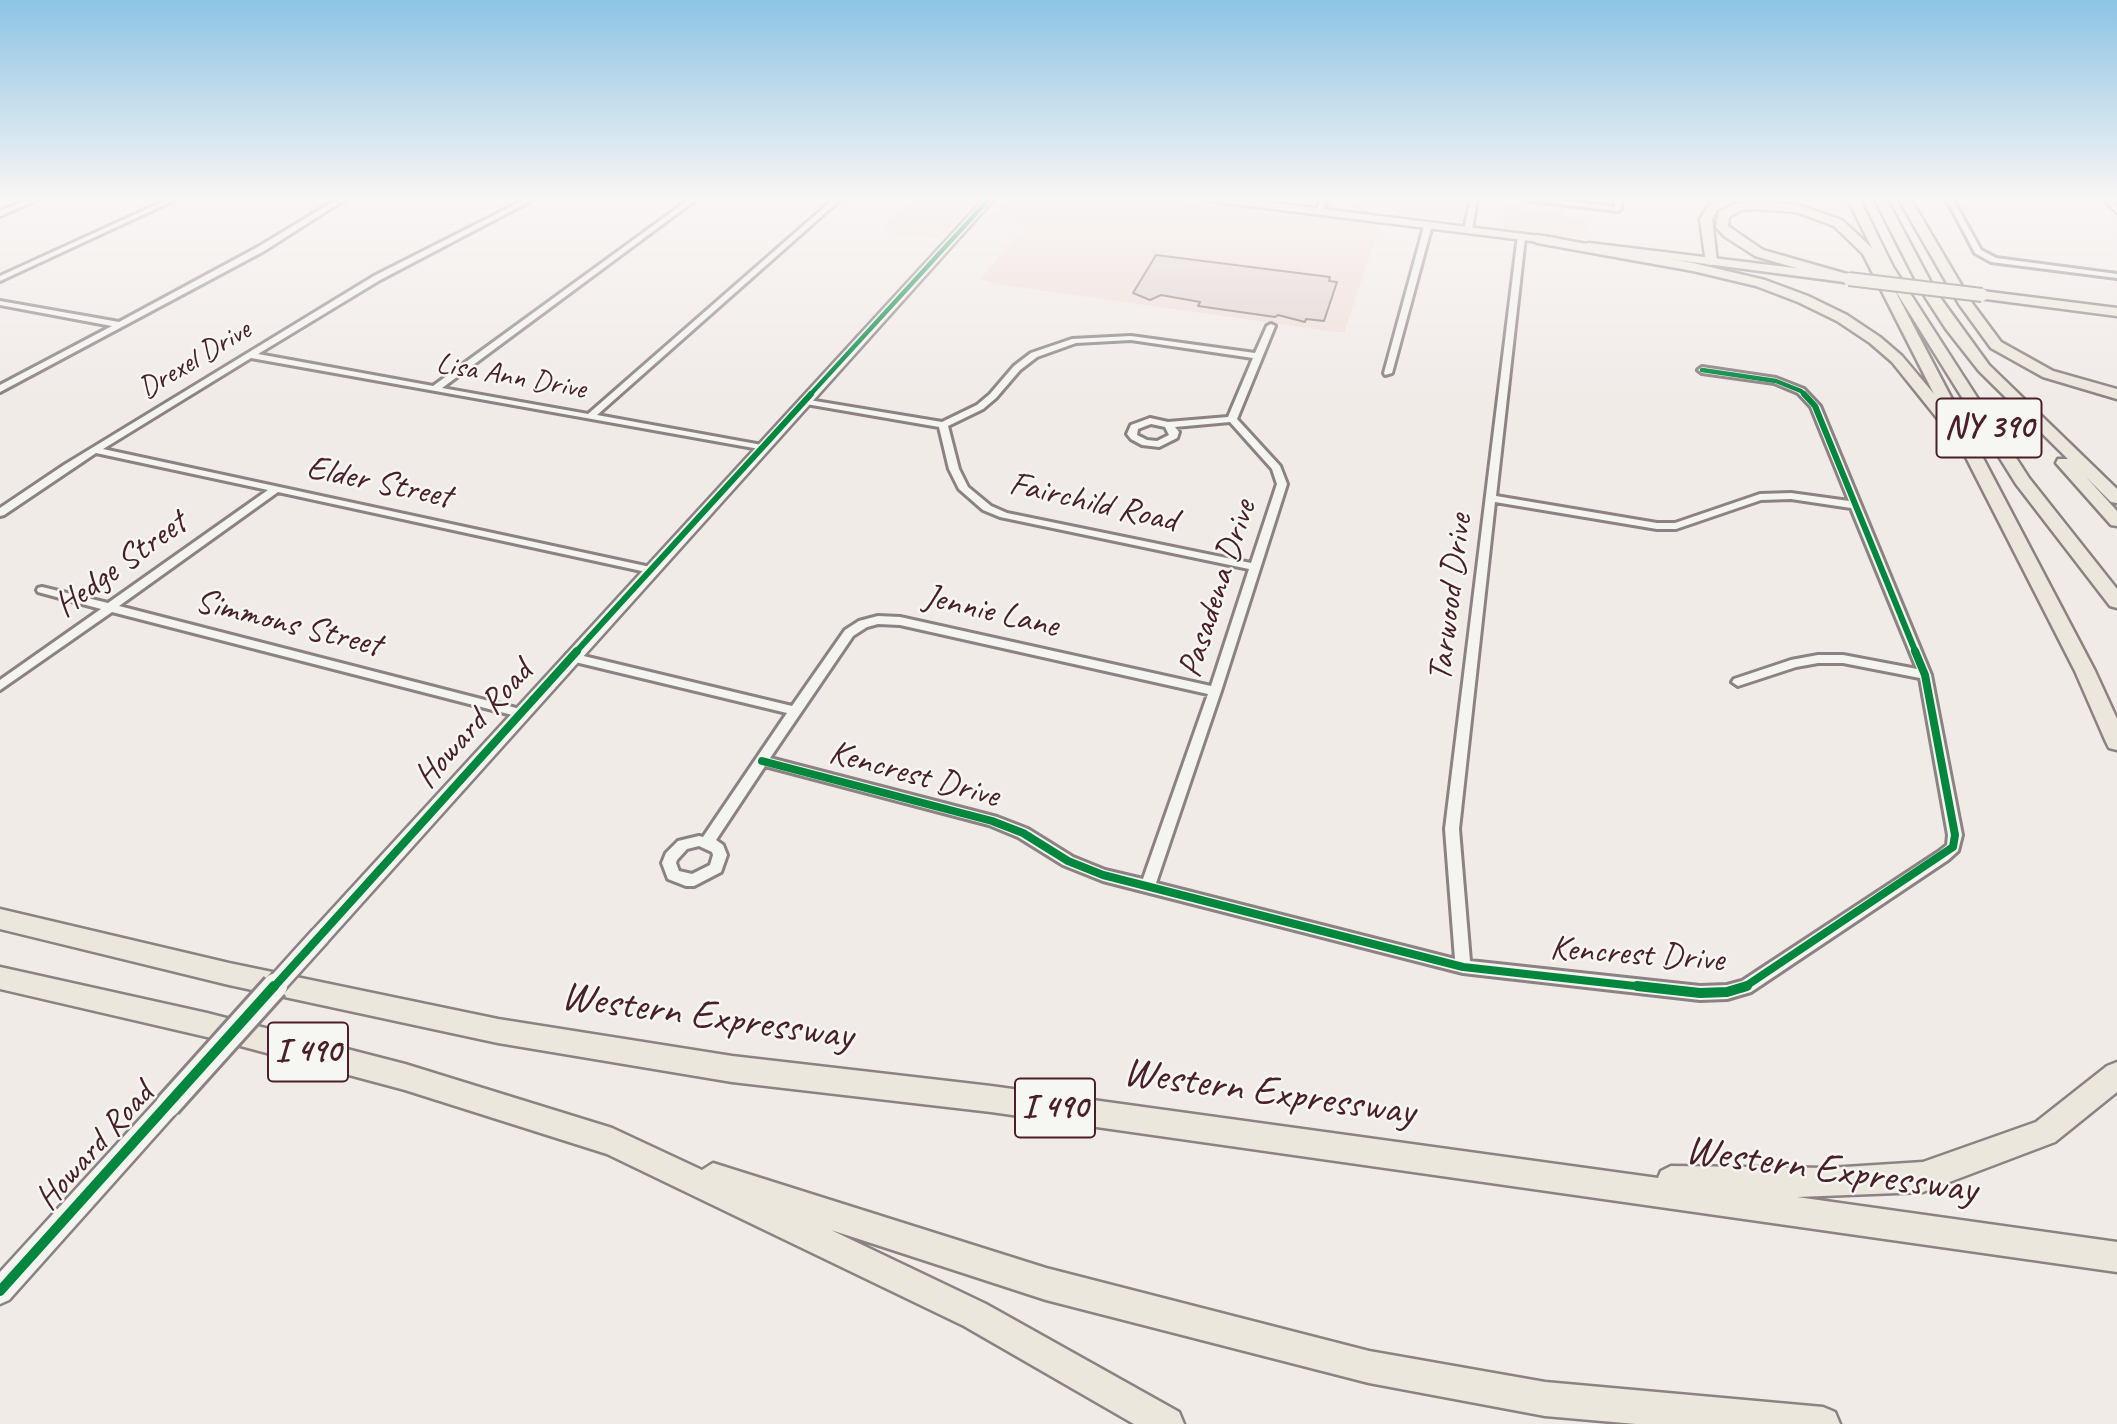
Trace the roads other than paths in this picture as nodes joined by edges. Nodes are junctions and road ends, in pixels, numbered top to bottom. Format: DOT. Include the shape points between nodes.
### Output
graph roads {
  1 [pos="32,264"];
  2 [pos="233,264"];
  3 [pos="401,264"];
  4 [pos="604,264"];
  5 [pos="763,264"];
  6 [pos="930,264"];
  7 [pos="1417,264"];
  8 [pos="1518,264"];
  9 [pos="1672,264"];
  10 [pos="1737,264"];
  11 [pos="1799,264"];
  12 [pos="1880,264"];
  13 [pos="1885,264"];
  14 [pos="1915,264"];
  15 [pos="1943,264"];
  16 [pos="2015,264"];
  17 [pos="2117,276"];
  18 [pos="0,279"];
  19 [pos="1849,279"];
  20 [pos="0,303"];
  21 [pos="2117,312"];
  22 [pos="121,325"];
  23 [pos="1271,326"];
  24 [pos="251,356"];
  25 [pos="1259,356"];
  26 [pos="1984,368"];
  27 [pos="1702,370"];
  28 [pos="1388,373"];
  29 [pos="434,388"];
  30 [pos="0,389"];
  31 [pos="2117,394"];
  32 [pos="806,401"];
  33 [pos="591,416"];
  34 [pos="1232,419"];
  35 [pos="943,425"];
  36 [pos="1168,425"];
  37 [pos="762,448"];
  38 [pos="95,450"];
  39 [pos="1975,454"];
  40 [pos="275,490"];
  41 [pos="1491,498"];
  42 [pos="2117,498"];
  43 [pos="1855,505"];
  44 [pos="0,513"];
  45 [pos="2117,521"];
  46 [pos="1254,567"];
  47 [pos="651,570"];
  48 [pos="43,590"];
  49 [pos="2117,602"];
  50 [pos="110,608"];
  51 [pos="571,657"];
  52 [pos="2085,671"];
  53 [pos="1925,675"];
  54 [pos="1738,682"];
  55 [pos="0,686"];
  56 [pos="1215,691"];
  57 [pos="795,711"];
  58 [pos="520,713"];
  59 [pos="2117,719"];
  60 [pos="2117,741"];
  61 [pos="762,761"];
  62 [pos="707,842"];
  63 [pos="1147,887"];
  64 [pos="0,919"];
  65 [pos="1463,967"];
  66 [pos="0,978"];
  67 [pos="2117,1076"];
  68 [pos="612,1142"];
  69 [pos="1540,1174"];
  70 [pos="2117,1256"];
  71 [pos="0,1291"];
  72 [pos="1167,1424"];
  73 [pos="1823,1424"];
  1 -- 18 [label="street"];
  2 -- 22 [label="street"];
  3 -- 24 [label="street, Drexel Drive"];
  4 -- 29 [label="street"];
  5 -- 33 [label="street"];
  6 -- 32 [label="main road, Howard Road"];
  7 -- 28 [label="street"];
  8 -- 41 [label="street, Tarwood Drive"];
  9 -- 39 [label="highway" via="1781,290 1858,327 1897,359"];
  10 -- 19 [label="main road"];
  11 -- 19 [label="highway"];
  12 -- 39 [label="highway"];
  13 -- 49 [label="highway, NY 390" via="2022,480"];
  14 -- 26 [label="highway, NY 390" via="1951,326"];
  15 -- 31 [label="highway" via="1996,345 2048,374"];
  16 -- 17 [label="street"];
  19 -- 21 [label="main road, bridge"];
  20 -- 22 [label="street"];
  22 -- 30 [label="street"];
  23 -- 25 [label="street"];
  24 -- 29 [label="street, Lisa Ann Drive"];
  24 -- 38 [label="street, Drexel Drive"];
  25 -- 34 [label="street"];
  25 -- 35 [label="street" via="1131,338 1075,341 1034,355 980,407"];
  26 -- 42 [label="highway, NY 390"];
  26 -- 45 [label="highway"];
  27 -- 43 [label="street, Kencrest Drive" via="1776,381 1809,397"];
  29 -- 33 [label="street, Lisa Ann Drive"];
  32 -- 35 [label="street"];
  32 -- 37 [label="main road, Howard Road"];
  33 -- 37 [label="street, Lisa Ann Drive"];
  34 -- 36 [label="street"];
  34 -- 46 [label="street, Pasadena Drive" via="1281,475"];
  35 -- 46 [label="street, Fairchild Road" via="957,478 975,499 996,511"];
  37 -- 47 [label="main road, Howard Road"];
  38 -- 40 [label="street, Elder Street"];
  38 -- 44 [label="street, Drexel Drive"];
  39 -- 52 [label="highway"];
  40 -- 47 [label="street, Elder Street"];
  40 -- 50 [label="street, Hedge Street"];
  41 -- 43 [label="street" via="1657,526 1676,526 1760,497 1791,496"];
  41 -- 65 [label="street, Tarwood Drive" via="1452,829"];
  43 -- 53 [label="street, Kencrest Drive"];
  46 -- 56 [label="street, Pasadena Drive"];
  47 -- 51 [label="main road, Howard Road"];
  48 -- 50 [label="street, Simmons Street"];
  50 -- 55 [label="street, Hedge Street"];
  50 -- 58 [label="street, Simmons Street"];
  51 -- 57 [label="street, Kencrest Drive"];
  51 -- 58 [label="main road, Howard Road"];
  52 -- 59 [label="highway"];
  52 -- 60 [label="highway"];
  53 -- 54 [label="street" via="1843,659 1818,659"];
  53 -- 65 [label="street, Kencrest Drive" via="1955,835 1953,847 1746,987 1700,993"];
  56 -- 57 [label="street, Jennie Lane" via="900,621 878,620 849,633"];
  56 -- 63 [label="street, Pasadena Drive"];
  57 -- 61 [label="street, Jennie Lane"];
  58 -- 71 [label="main road, Howard Road, bridge"];
  61 -- 62 [label="street, Jennie Lane"];
  61 -- 63 [label="street, Kencrest Drive" via="992,821 1023,833 1068,861"];
  63 -- 65 [label="street, Kencrest Drive"];
  64 -- 69 [label="highway, Western Expressway / I 490" via="229,974 512,1033 733,1069"];
  66 -- 68 [label="highway, I 490" via="405,1077"];
  67 -- 69 [label="highway" via="2045,1132 1923,1177 1829,1184 1733,1184"];
  68 -- 72 [label="highway, I 490" via="975,1315"];
  68 -- 73 [label="highway" via="1046,1284 1369,1367 1545,1399"];
  69 -- 70 [label="highway, Western Expressway / I 490"];
}
